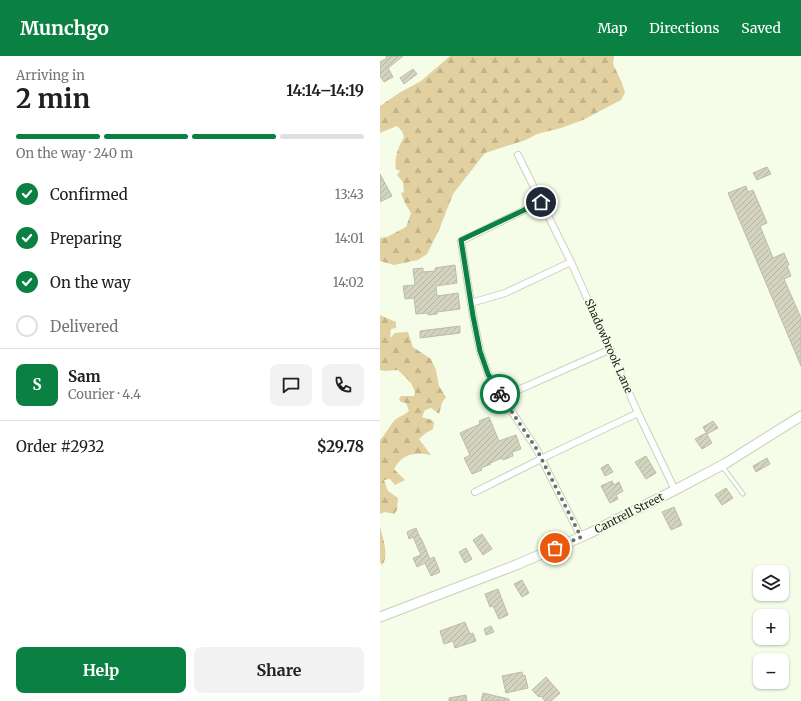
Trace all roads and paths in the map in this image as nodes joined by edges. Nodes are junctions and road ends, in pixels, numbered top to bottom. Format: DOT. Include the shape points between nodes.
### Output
graph roads {
  1 [pos="518,155"];
  2 [pos="541,202"];
  3 [pos="571,262"];
  4 [pos="471,303"];
  5 [pos="611,349"];
  6 [pos="502,397"];
  7 [pos="638,413"];
  8 [pos="801,416"];
  9 [pos="542,458"];
  10 [pos="721,465"];
  11 [pos="675,490"];
  12 [pos="475,492"];
  13 [pos="743,494"];
  14 [pos="581,537"];
  15 [pos="380,617"];
  1 -- 2 [label="street, Shadowbrook Lane"];
  2 -- 3 [label="street, Shadowbrook Lane"];
  2 -- 4 [label="street" via="461,240"];
  3 -- 4 [label="street" via="505,293"];
  3 -- 5 [label="street, Shadowbrook Lane"];
  4 -- 6 [label="street" via="480,351 488,374"];
  5 -- 6 [label="street"];
  5 -- 7 [label="street, Shadowbrook Lane"];
  6 -- 9 [label="street"];
  7 -- 9 [label="street"];
  7 -- 11 [label="street, Shadowbrook Lane"];
  8 -- 10 [label="street, Cantrell Street"];
  9 -- 12 [label="street"];
  9 -- 14 [label="street"];
  10 -- 11 [label="street, Cantrell Street"];
  10 -- 13 [label="lane"];
  11 -- 14 [label="street, Cantrell Street"];
  14 -- 15 [label="street, Cantrell Street"];
}
